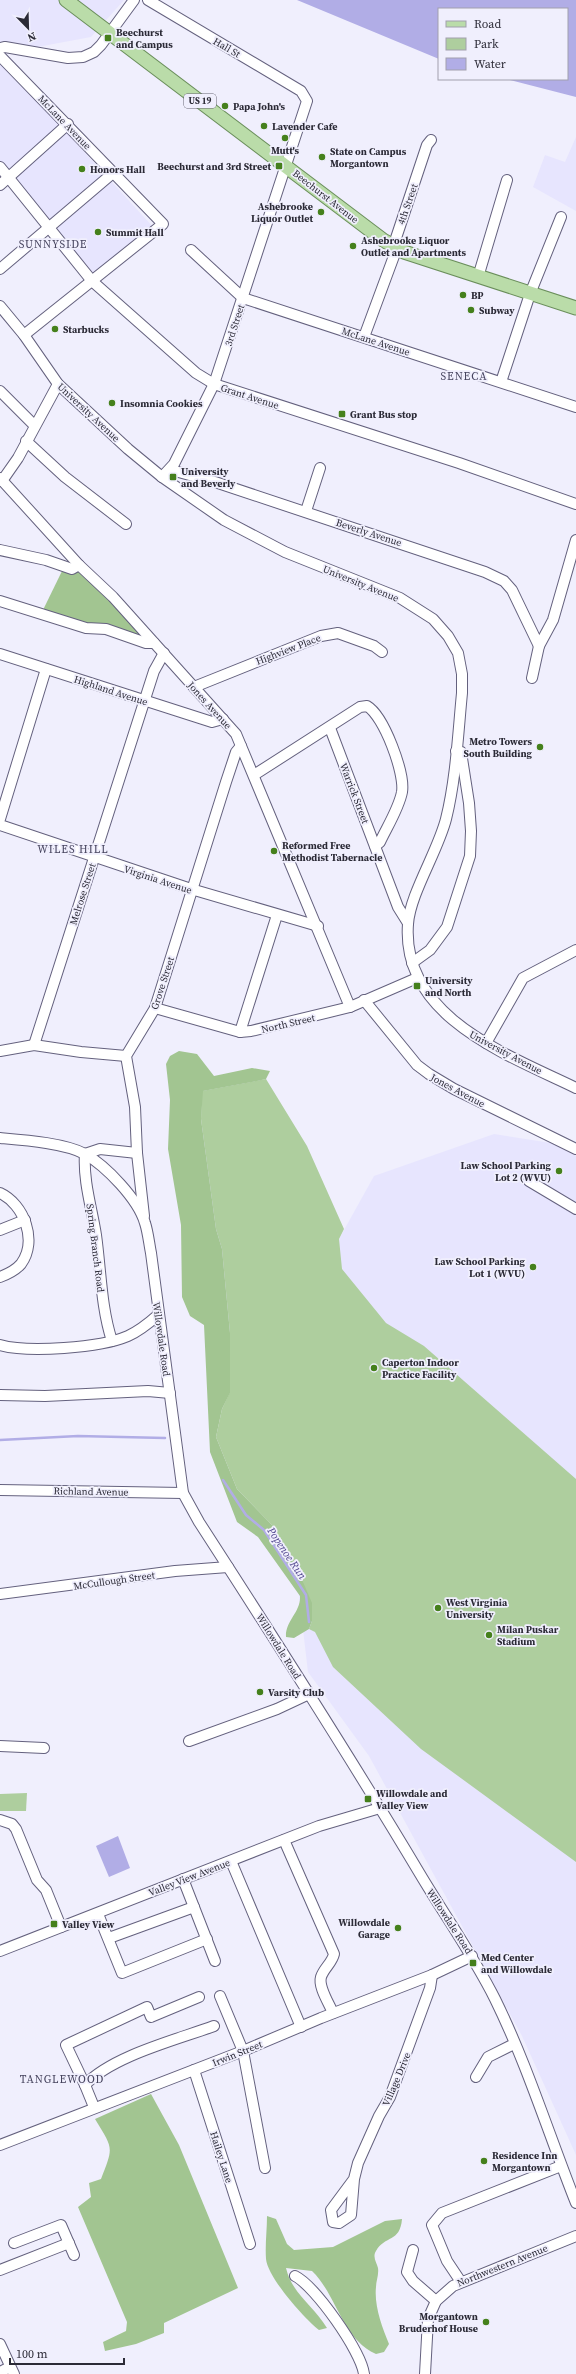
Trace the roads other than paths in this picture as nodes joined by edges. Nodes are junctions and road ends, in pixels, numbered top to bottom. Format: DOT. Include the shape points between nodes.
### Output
graph roads {
  1 [pos="66,0"];
  2 [pos="134,0"];
  3 [pos="148,0"];
  4 [pos="109,32"];
  5 [pos="0,48"];
  6 [pos="0,56"];
  7 [pos="305,96"];
  8 [pos="68,124"];
  9 [pos="431,140"];
  10 [pos="286,164"];
  11 [pos="0,167"];
  12 [pos="113,173"];
  13 [pos="8,178"];
  14 [pos="508,180"];
  15 [pos="0,186"];
  16 [pos="561,217"];
  17 [pos="49,227"];
  18 [pos="395,247"];
  19 [pos="192,250"];
  20 [pos="0,269"];
  21 [pos="478,277"];
  22 [pos="92,281"];
  23 [pos="530,294"];
  24 [pos="243,298"];
  25 [pos="0,306"];
  26 [pos="576,308"];
  27 [pos="24,335"];
  28 [pos="364,338"];
  29 [pos="501,382"];
  30 [pos="58,384"];
  31 [pos="214,384"];
  32 [pos="0,391"];
  33 [pos="576,407"];
  34 [pos="34,426"];
  35 [pos="26,442"];
  36 [pos="320,468"];
  37 [pos="162,476"];
  38 [pos="1,479"];
  39 [pos="576,504"];
  40 [pos="306,511"];
  41 [pos="126,524"];
  42 [pos="576,540"];
  43 [pos="0,550"];
  44 [pos="79,565"];
  45 [pos="0,601"];
  46 [pos="154,643"];
  47 [pos="539,646"];
  48 [pos="382,652"];
  49 [pos="164,653"];
  50 [pos="0,654"];
  51 [pos="46,669"];
  52 [pos="532,678"];
  53 [pos="194,687"];
  54 [pos="144,700"];
  55 [pos="223,719"];
  56 [pos="330,728"];
  57 [pos="241,746"];
  58 [pos="456,750"];
  59 [pos="254,775"];
  60 [pos="0,819"];
  61 [pos="0,825"];
  62 [pos="376,846"];
  63 [pos="93,858"];
  64 [pos="191,890"];
  65 [pos="277,915"];
  66 [pos="408,923"];
  67 [pos="318,926"];
  68 [pos="576,950"];
  69 [pos="412,963"];
  70 [pos="417,978"];
  71 [pos="364,1000"];
  72 [pos="350,1007"];
  73 [pos="155,1008"];
  74 [pos="240,1032"];
  75 [pos="486,1043"];
  76 [pos="34,1045"];
  77 [pos="0,1051"];
  78 [pos="126,1056"];
  79 [pos="576,1088"];
  80 [pos="0,1138"];
  81 [pos="576,1149"];
  82 [pos="137,1153"];
  83 [pos="85,1154"];
  84 [pos="529,1181"];
  85 [pos="0,1193"];
  86 [pos="576,1209"];
  87 [pos="25,1220"];
  88 [pos="145,1222"];
  89 [pos="0,1230"];
  90 [pos="0,1277"];
  91 [pos="158,1315"];
  92 [pos="112,1341"];
  93 [pos="0,1345"];
  94 [pos="170,1393"];
  95 [pos="0,1395"];
  96 [pos="0,1490"];
  97 [pos="183,1493"];
  98 [pos="228,1567"];
  99 [pos="0,1594"];
  100 [pos="309,1694"];
  101 [pos="189,1741"];
  102 [pos="0,1746"];
  103 [pos="44,1748"];
  104 [pos="380,1808"];
  105 [pos="0,1820"];
  106 [pos="284,1840"];
  107 [pos="231,1861"];
  108 [pos="183,1878"];
  109 [pos="194,1907"];
  110 [pos="98,1914"];
  111 [pos="61,1926"];
  112 [pos="109,1938"];
  113 [pos="207,1939"];
  114 [pos="0,1951"];
  115 [pos="472,1956"];
  116 [pos="215,1961"];
  117 [pos="432,1975"];
  118 [pos="199,1996"];
  119 [pos="220,1996"];
  120 [pos="333,2013"];
  121 [pos="214,2026"];
  122 [pos="301,2027"];
  123 [pos="514,2044"];
  124 [pos="242,2052"];
  125 [pos="194,2070"];
  126 [pos="476,2077"];
  127 [pos="85,2085"];
  128 [pos="94,2107"];
  129 [pos="0,2145"];
  130 [pos="561,2166"];
  131 [pos="265,2168"];
  132 [pos="354,2180"];
  133 [pos="576,2203"];
  134 [pos="576,2236"];
  135 [pos="14,2243"];
  136 [pos="69,2243"];
  137 [pos="250,2244"];
  138 [pos="413,2250"];
  139 [pos="74,2255"];
  140 [pos="0,2270"];
  141 [pos="296,2276"];
  142 [pos="461,2282"];
  143 [pos="436,2301"];
  144 [pos="0,2344"];
  145 [pos="12,2370"];
  146 [pos="0,2372"];
  147 [pos="364,2374"];
  148 [pos="425,2374"];
  1 -- 4 [label="main road, Beechurst Avenue / US 19"];
  2 -- 4 [label="street"];
  3 -- 7 [label="street, Hall St" via="282,79"];
  4 -- 5 [label="street" via="94,52 83,57 68,58"];
  4 -- 10 [label="main road, Beechurst Avenue / US 19"];
  6 -- 8 [label="street, McLane Avenue"];
  7 -- 10 [label="street, 3rd Street" via="307,101"];
  8 -- 12 [label="street, McLane Avenue"];
  8 -- 13 [label="street"];
  9 -- 18 [label="street, 4th Street" via="426,145"];
  10 -- 18 [label="main road, Beechurst Avenue / US 19"];
  10 -- 24 [label="street, 3rd Street"];
  11 -- 13 [label="street, Grant Avenue"];
  12 -- 17 [label="street"];
  12 -- 22 [label="street, McLane Avenue" via="163,224"];
  13 -- 15 [label="street"];
  13 -- 17 [label="street, Grant Avenue"];
  14 -- 21 [label="street"];
  16 -- 23 [label="street"];
  17 -- 20 [label="street"];
  17 -- 22 [label="street, Grant Avenue"];
  18 -- 21 [label="main road, Beechurst Avenue / US 19"];
  18 -- 28 [label="street, 4th Street"];
  19 -- 24 [label="street, McLane Avenue"];
  21 -- 23 [label="main road, Beechurst Avenue / US 19"];
  22 -- 27 [label="street"];
  22 -- 31 [label="street, Grant Avenue" via="196,373"];
  23 -- 26 [label="main road, Beechurst Avenue / US 19"];
  23 -- 29 [label="street"];
  24 -- 28 [label="street, McLane Avenue"];
  24 -- 31 [label="street, 3rd Street"];
  25 -- 27 [label="street, University Avenue"];
  27 -- 30 [label="street, University Avenue"];
  28 -- 29 [label="street, McLane Avenue"];
  29 -- 33 [label="street, McLane Avenue"];
  30 -- 34 [label="street"];
  30 -- 37 [label="street, University Avenue" via="128,449"];
  31 -- 37 [label="street, 3rd Street" via="174,464"];
  31 -- 39 [label="street, Grant Avenue"];
  32 -- 34 [label="street"];
  34 -- 35 [label="street"];
  35 -- 38 [label="street"];
  35 -- 41 [label="street" via="65,477"];
  36 -- 40 [label="street"];
  37 -- 40 [label="street, Beverly Avenue" via="175,470"];
  37 -- 58 [label="street, University Avenue" via="231,524 285,552 400,598 434,619 458,653 462,674"];
  38 -- 44 [label="street, Jones Avenue"];
  40 -- 47 [label="street, Beverly Avenue" via="485,572 504,581 522,608"];
  42 -- 47 [label="street" via="553,620"];
  43 -- 44 [label="street" via="46,560 72,569"];
  44 -- 46 [label="street, Jones Avenue" via="113,597"];
  45 -- 46 [label="street" via="74,624 106,629 146,643"];
  46 -- 49 [label="street, Jones Avenue"];
  47 -- 52 [label="street"];
  48 -- 53 [label="street, Highview Place" via="374,646 338,633 321,636"];
  49 -- 53 [label="street, Jones Avenue"];
  49 -- 54 [label="street, Melrose Street" via="158,661"];
  50 -- 51 [label="street, Highland Avenue"];
  51 -- 54 [label="street, Highland Avenue"];
  51 -- 60 [label="street"];
  53 -- 55 [label="street, Jones Avenue"];
  54 -- 55 [label="street, Highland Avenue" via="212,722"];
  54 -- 63 [label="street, Melrose Street"];
  55 -- 57 [label="street, Jones Avenue" via="236,734"];
  56 -- 59 [label="street"];
  56 -- 62 [label="street, Warrick Street"];
  56 -- 62 [label="street" via="367,706 378,717 394,750 402,792"];
  57 -- 59 [label="street, Jones Avenue"];
  57 -- 64 [label="street, Grove Street" via="236,752"];
  58 -- 66 [label="street, University Avenue" via="446,818"];
  58 -- 69 [label="street" via="463,756 471,831 470,856 447,927 430,950"];
  59 -- 67 [label="street, Jones Avenue"];
  61 -- 63 [label="street, Virginia Avenue"];
  62 -- 66 [label="street, Warrick Street" via="403,917"];
  63 -- 64 [label="street, Virginia Avenue"];
  63 -- 76 [label="street, Melrose Street"];
  64 -- 65 [label="street, Virginia Avenue"];
  64 -- 73 [label="street, Grove Street"];
  65 -- 67 [label="street, Virginia Avenue"];
  65 -- 74 [label="street"];
  66 -- 69 [label="street, University Avenue"];
  67 -- 72 [label="street, Jones Avenue"];
  68 -- 75 [label="street" via="524,978"];
  69 -- 70 [label="street, University Avenue"];
  70 -- 71 [label="street, North Street"];
  70 -- 75 [label="street, University Avenue" via="436,1005"];
  71 -- 72 [label="street, North Street"];
  71 -- 81 [label="street, Jones Avenue" via="417,1065 429,1074"];
  72 -- 74 [label="street, North Street"];
  73 -- 74 [label="street, North Street"];
  73 -- 78 [label="street, Grove Street"];
  75 -- 79 [label="street, University Avenue"];
  76 -- 77 [label="street"];
  76 -- 78 [label="street"];
  78 -- 82 [label="street" via="135,1107"];
  80 -- 83 [label="street, Willowdale Road" via="72,1149"];
  82 -- 83 [label="street" via="100,1149"];
  82 -- 88 [label="street"];
  83 -- 88 [label="street, Willowdale Road" via="128,1193"];
  83 -- 92 [label="street, Spring Branch Road" via="103,1299"];
  84 -- 86 [label="street"];
  85 -- 87 [label="street" via="8,1196 19,1207"];
  87 -- 89 [label="street"];
  87 -- 90 [label="street" via="28,1235 26,1252 21,1264 12,1272"];
  88 -- 91 [label="street, Willowdale Road" via="152,1253"];
  91 -- 92 [label="street" via="128,1336"];
  91 -- 94 [label="street, Willowdale Road"];
  92 -- 93 [label="street" via="88,1346 30,1349 13,1349"];
  94 -- 95 [label="street" via="148,1391 61,1396"];
  94 -- 97 [label="street, Willowdale Road"];
  96 -- 97 [label="street, Richland Avenue"];
  97 -- 98 [label="street, Willowdale Road"];
  98 -- 99 [label="street, McCullough Street" via="175,1571"];
  98 -- 100 [label="street, Willowdale Road"];
  100 -- 101 [label="street" via="277,1709"];
  100 -- 104 [label="street, Willowdale Road"];
  102 -- 103 [label="street"];
  104 -- 106 [label="street, Valley View Avenue" via="319,1826"];
  104 -- 115 [label="street, Willowdale Road"];
  105 -- 111 [label="street" via="12,1824 16,1829 37,1880 46,1890"];
  106 -- 107 [label="street, Valley View Avenue"];
  106 -- 120 [label="street" via="334,1954 321,1977 321,1985"];
  107 -- 108 [label="street, Valley View Avenue"];
  107 -- 122 [label="street"];
  108 -- 109 [label="street"];
  108 -- 110 [label="street, Valley View Avenue"];
  109 -- 112 [label="street"];
  109 -- 113 [label="street"];
  110 -- 111 [label="street, Valley View Avenue"];
  110 -- 112 [label="street"];
  111 -- 114 [label="street, Valley View Avenue"];
  112 -- 113 [label="street" via="122,1973"];
  113 -- 116 [label="street"];
  115 -- 117 [label="street, Irwin Street"];
  115 -- 123 [label="street, Willowdale Road" via="496,2000"];
  117 -- 120 [label="street, Irwin Street"];
  117 -- 132 [label="street, Village Drive" via="430,1988 399,2075 368,2137"];
  118 -- 127 [label="street" via="151,2017 147,2007 66,2045"];
  119 -- 124 [label="street"];
  120 -- 122 [label="street, Irwin Street"];
  121 -- 127 [label="street" via="116,2062"];
  122 -- 124 [label="street, Irwin Street"];
  123 -- 126 [label="street" via="488,2057"];
  123 -- 130 [label="street, Willowdale Road"];
  124 -- 125 [label="street, Irwin Street"];
  124 -- 131 [label="street"];
  125 -- 128 [label="street, Irwin Street"];
  125 -- 137 [label="street, Hailey Lane"];
  127 -- 128 [label="street"];
  128 -- 129 [label="street, Irwin Street"];
  130 -- 133 [label="street, Willowdale Road"];
  130 -- 142 [label="street" via="442,2213 432,2225 447,2261"];
  134 -- 142 [label="street, Northwestern Avenue"];
  135 -- 136 [label="street" via="61,2225"];
  136 -- 139 [label="street"];
  136 -- 140 [label="street"];
  138 -- 143 [label="street" via="407,2272 413,2281"];
  141 -- 147 [label="street" via="305,2281 342,2328 355,2348"];
  142 -- 143 [label="street, Northwestern Avenue"];
  143 -- 148 [label="street, Northwestern Avenue" via="428,2319"];
  144 -- 145 [label="street"];
  145 -- 146 [label="street"];
}
